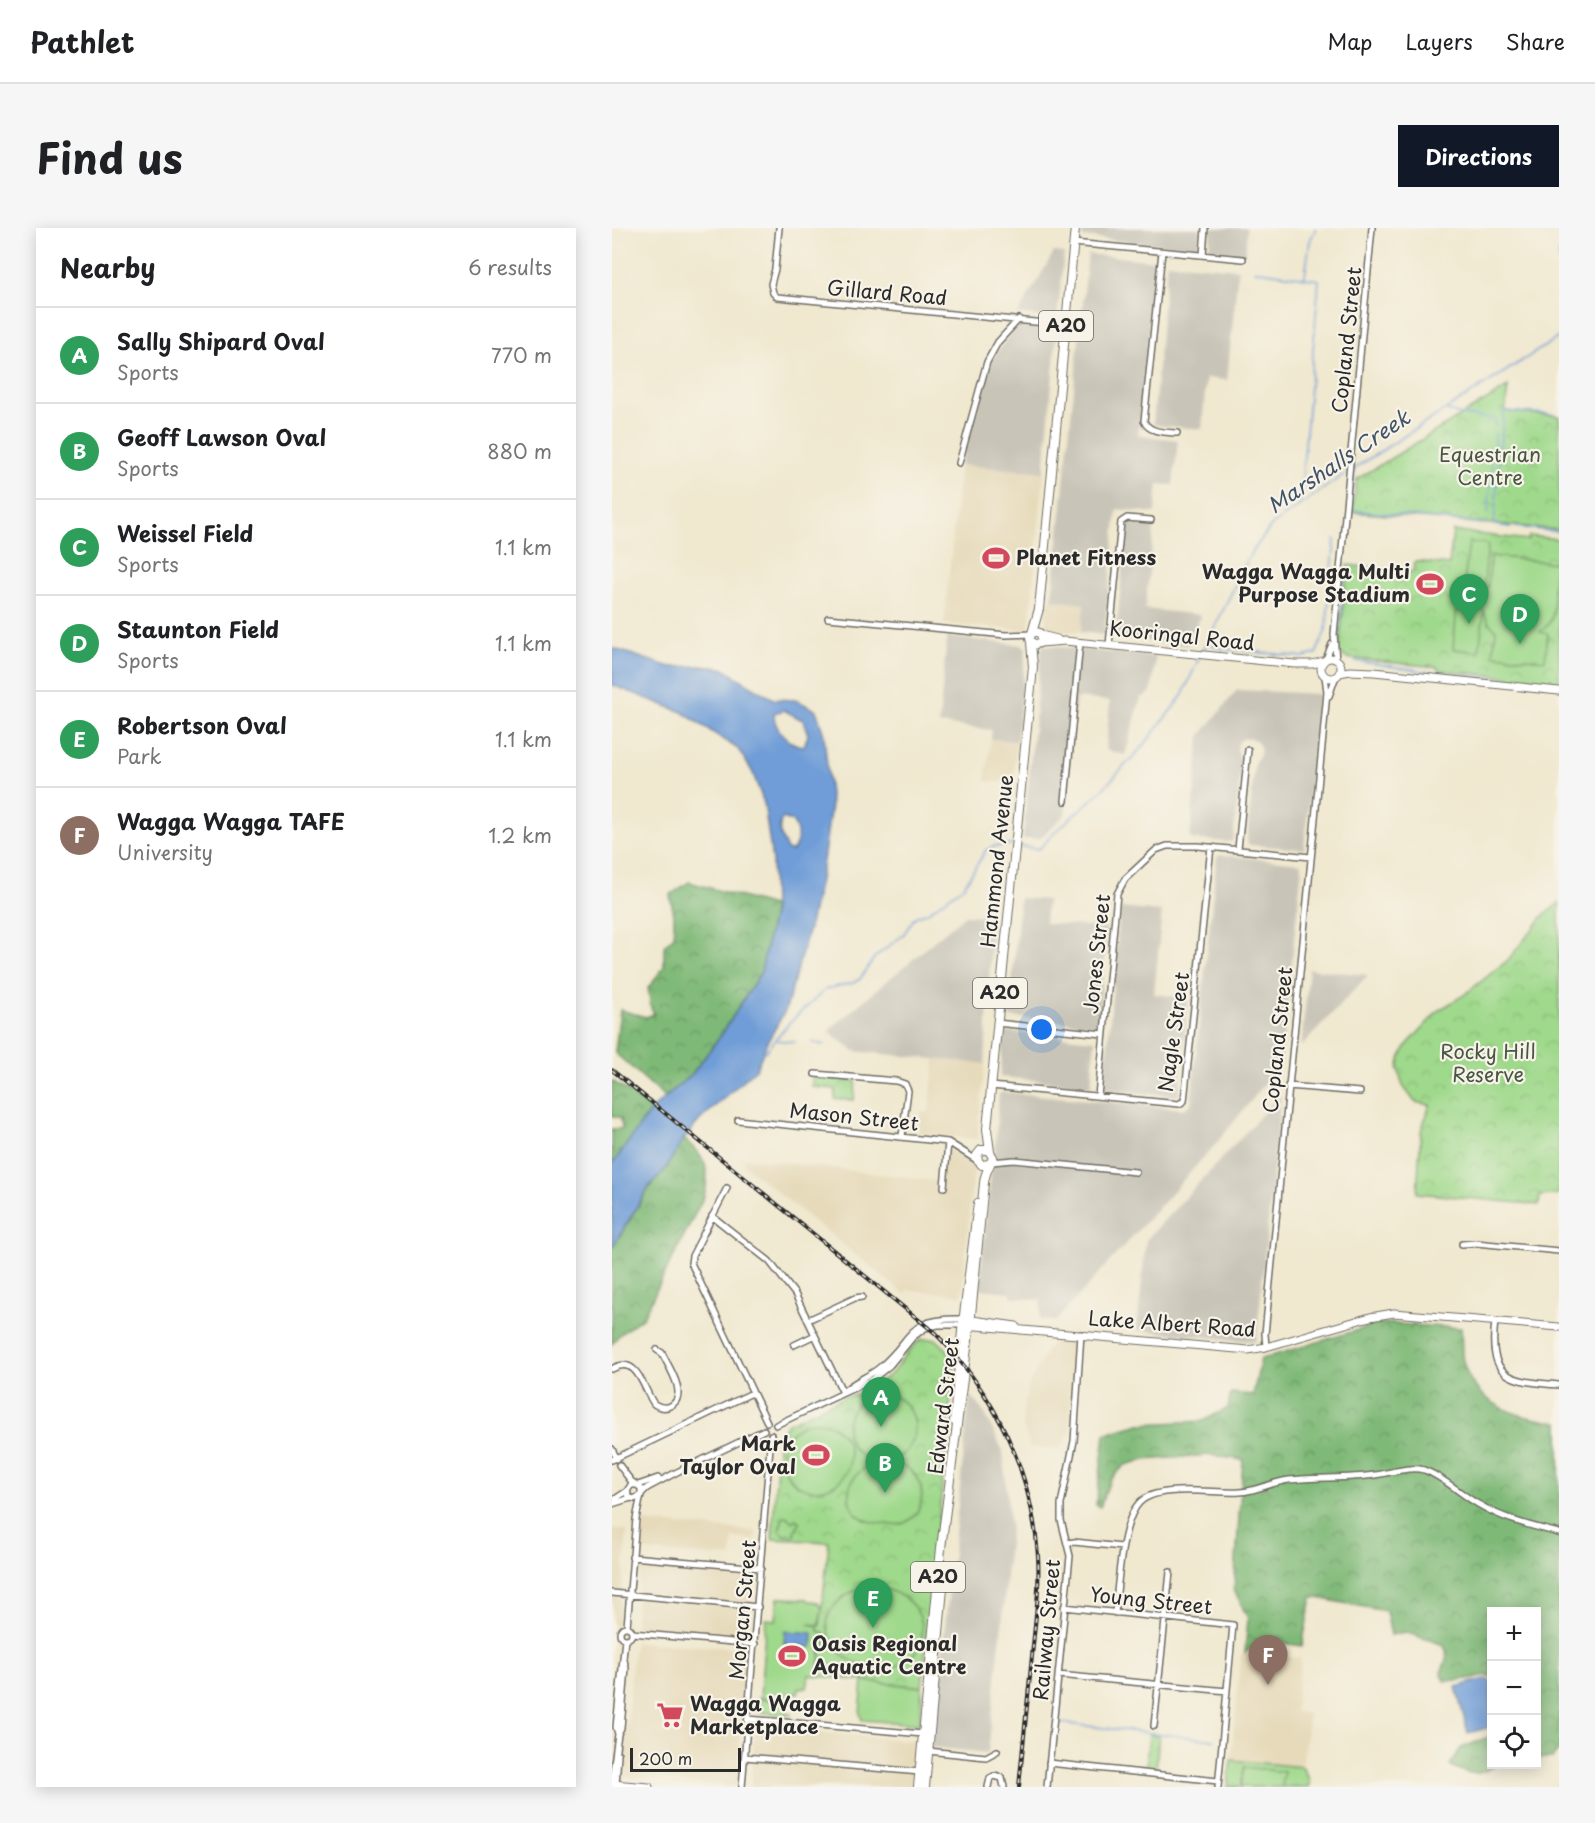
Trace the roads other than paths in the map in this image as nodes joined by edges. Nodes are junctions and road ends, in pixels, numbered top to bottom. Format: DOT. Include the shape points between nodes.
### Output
graph roads {
  1 [pos="779,228"];
  2 [pos="1075,228"];
  3 [pos="1205,228"];
  4 [pos="1372,228"];
  5 [pos="1073,243"];
  6 [pos="1162,252"];
  7 [pos="1203,255"];
  8 [pos="1243,260"];
  9 [pos="1019,320"];
  10 [pos="1066,325"];
  11 [pos="1177,434"];
  12 [pos="959,463"];
  13 [pos="1150,520"];
  14 [pos="828,618"];
  15 [pos="1334,634"];
  16 [pos="1036,638"];
  17 [pos="1080,642"];
  18 [pos="1109,645"];
  19 [pos="1325,660"];
  20 [pos="1337,661"];
  21 [pos="1295,664"];
  22 [pos="1374,672"];
  23 [pos="1323,675"];
  24 [pos="1337,675"];
  25 [pos="1559,691"];
  26 [pos="1323,736"];
  27 [pos="1248,750"];
  28 [pos="1065,801"];
  29 [pos="1211,847"];
  30 [pos="1238,849"];
  31 [pos="1311,857"];
  32 [pos="997,1023"];
  33 [pos="1103,1034"];
  34 [pos="815,1074"];
  35 [pos="991,1086"];
  36 [pos="1288,1086"];
  37 [pos="1360,1092"];
  38 [pos="1098,1096"];
  39 [pos="738,1120"];
  40 [pos="902,1136"];
  41 [pos="948,1142"];
  42 [pos="985,1157"];
  43 [pos="1136,1172"];
  44 [pos="944,1187"];
  45 [pos="727,1188"];
  46 [pos="712,1216"];
  47 [pos="1462,1244"];
  48 [pos="1559,1251"];
  49 [pos="862,1297"];
  50 [pos="808,1320"];
  51 [pos="1495,1321"];
  52 [pos="967,1322"];
  53 [pos="1559,1327"];
  54 [pos="1081,1334"];
  55 [pos="815,1335"];
  56 [pos="794,1345"];
  57 [pos="1266,1347"];
  58 [pos="657,1350"];
  59 [pos="612,1369"];
  60 [pos="1559,1385"];
  61 [pos="843,1392"];
  62 [pos="752,1393"];
  63 [pos="767,1422"];
  64 [pos="776,1425"];
  65 [pos="764,1430"];
  66 [pos="771,1435"];
  67 [pos="612,1449"];
  68 [pos="614,1459"];
  69 [pos="619,1465"];
  70 [pos="677,1472"];
  71 [pos="637,1485"];
  72 [pos="627,1490"];
  73 [pos="641,1494"];
  74 [pos="632,1498"];
  75 [pos="612,1502"];
  76 [pos="636,1519"];
  77 [pos="1559,1533"];
  78 [pos="1068,1543"];
  79 [pos="1122,1547"];
  80 [pos="632,1557"];
  81 [pos="761,1568"];
  82 [pos="1170,1572"];
  83 [pos="612,1593"];
  84 [pos="629,1595"];
  85 [pos="758,1607"];
  86 [pos="1064,1607"];
  87 [pos="1115,1612"];
  88 [pos="1165,1618"];
  89 [pos="627,1627"];
  90 [pos="612,1632"];
  91 [pos="621,1632"];
  92 [pos="632,1633"];
  93 [pos="625,1639"];
  94 [pos="754,1644"];
  95 [pos="1058,1675"];
  96 [pos="1158,1685"];
  97 [pos="1227,1691"];
  98 [pos="748,1719"];
  99 [pos="1154,1726"];
  100 [pos="926,1734"];
  101 [pos="928,1751"];
  102 [pos="997,1751"];
  103 [pos="745,1757"];
  104 [pos="1049,1763"];
  105 [pos="920,1772"];
  106 [pos="614,1783"];
  107 [pos="1218,1784"];
  108 [pos="649,1787"];
  109 [pos="742,1787"];
  110 [pos="918,1787"];
  111 [pos="925,1787"];
  112 [pos="988,1787"];
  113 [pos="1004,1787"];
  114 [pos="1047,1787"];
  1 -- 9 [label="street, Gillard Road" via="771,284 777,297"];
  2 -- 5 [label="highway, Hammond Avenue / A20"];
  3 -- 7 [label="street"];
  4 -- 15 [label="street, Copland Street"];
  5 -- 6 [label="street"];
  5 -- 10 [label="highway, Hammond Avenue / A20"];
  6 -- 7 [label="street"];
  6 -- 11 [label="street" via="1144,421 1150,429"];
  7 -- 8 [label="street"];
  9 -- 10 [label="street, Gillard Road"];
  9 -- 12 [label="street" via="998,342 987,362"];
  10 -- 16 [label="highway, Hammond Avenue / A20"];
  13 -- 18 [label="street" via="1127,518 1122,522"];
  14 -- 16 [label="street, Kooringal Road"];
  15 -- 19 [label="street, Copland Street"];
  15 -- 20 [label="street, Copland Street"];
  16 -- 17 [label="main road, Kooringal Road"];
  16 -- 32 [label="highway, Hammond Avenue / A20"];
  17 -- 18 [label="main road, Kooringal Road"];
  17 -- 28 [label="street"];
  18 -- 21 [label="main road, Kooringal Road"];
  19 -- 20 [label="main road"];
  19 -- 21 [label="main road, Kooringal Road"];
  19 -- 23 [label="main road" via="1321,667"];
  20 -- 22 [label="main road"];
  20 -- 24 [label="main road"];
  21 -- 23 [label="main road, Kooringal Road"];
  22 -- 24 [label="main road"];
  22 -- 25 [label="main road"];
  23 -- 24 [label="main road"];
  23 -- 26 [label="street, Copland Street" via="1327,692"];
  24 -- 26 [label="street, Copland Street" via="1329,696"];
  26 -- 31 [label="street, Copland Street"];
  27 -- 30 [label="street"];
  29 -- 30 [label="street, Jones Street"];
  29 -- 33 [label="street, Jones Street" via="1160,847 1121,884"];
  29 -- 38 [label="street, Nagle Street" via="1184,1101 1179,1104"];
  30 -- 31 [label="street, Jones Street"];
  31 -- 36 [label="street, Copland Street"];
  32 -- 33 [label="street"];
  32 -- 35 [label="highway, Hammond Avenue / A20"];
  33 -- 38 [label="street, Jones Street"];
  34 -- 40 [label="street" via="905,1084 908,1091"];
  35 -- 38 [label="street, Nagle Street"];
  35 -- 42 [label="highway, Hammond Avenue / A20"];
  36 -- 37 [label="street"];
  36 -- 57 [label="street, Copland Street"];
  39 -- 40 [label="street, Mason Street"];
  40 -- 41 [label="street, Mason Street"];
  41 -- 42 [label="street, Mason Street"];
  41 -- 44 [label="street"];
  42 -- 43 [label="street"];
  42 -- 52 [label="highway, Hammond Avenue / A20" via="980,1173"];
  45 -- 46 [label="street"];
  46 -- 50 [label="street" via="769,1261 795,1294"];
  46 -- 62 [label="street" via="692,1256 692,1266"];
  47 -- 48 [label="street"];
  49 -- 50 [label="street"];
  50 -- 55 [label="street"];
  51 -- 53 [label="main road, Lake Albert Road"];
  51 -- 57 [label="main road, Lake Albert Road" via="1382,1314"];
  51 -- 60 [label="street" via="1492,1349 1505,1372 1517,1380"];
  52 -- 54 [label="main road, Lake Albert Road"];
  52 -- 61 [label="street" via="921,1331 884,1371"];
  52 -- 100 [label="highway, Edward Street / A20" via="941,1548"];
  54 -- 57 [label="main road, Lake Albert Road" via="1235,1350"];
  54 -- 78 [label="street, Railway Street" via="1074,1437 1061,1504"];
  55 -- 56 [label="street"];
  55 -- 61 [label="street"];
  58 -- 59 [label="street" via="678,1387 678,1397 668,1407 654,1404 632,1367"];
  61 -- 64 [label="street"];
  62 -- 63 [label="street"];
  62 -- 68 [label="street"];
  63 -- 64 [label="street"];
  63 -- 65 [label="street"];
  64 -- 66 [label="street"];
  65 -- 66 [label="street"];
  65 -- 70 [label="street"];
  66 -- 81 [label="street, Morgan Street"];
  67 -- 68 [label="street"];
  68 -- 69 [label="street"];
  69 -- 71 [label="street"];
  69 -- 72 [label="street"];
  70 -- 71 [label="street"];
  70 -- 73 [label="street"];
  71 -- 72 [label="street"];
  71 -- 73 [label="street"];
  72 -- 74 [label="street"];
  72 -- 75 [label="street"];
  73 -- 74 [label="street"];
  73 -- 76 [label="street"];
  74 -- 75 [label="street"];
  74 -- 76 [label="street"];
  76 -- 80 [label="street"];
  77 -- 79 [label="street" via="1496,1514 1433,1474 1408,1469 1361,1477 1288,1480 1244,1492 1165,1492 1145,1497 1132,1513"];
  78 -- 79 [label="street"];
  78 -- 86 [label="street, Railway Street"];
  79 -- 87 [label="street"];
  80 -- 81 [label="street"];
  80 -- 84 [label="street"];
  81 -- 85 [label="street, Morgan Street"];
  82 -- 88 [label="street"];
  83 -- 84 [label="street"];
  84 -- 85 [label="street"];
  84 -- 89 [label="street"];
  85 -- 94 [label="street, Morgan Street"];
  86 -- 87 [label="street, Young Street"];
  86 -- 95 [label="street, Railway Street"];
  87 -- 88 [label="street, Young Street"];
  88 -- 96 [label="street"];
  88 -- 97 [label="street, Young Street" via="1233,1625"];
  89 -- 91 [label="street"];
  89 -- 92 [label="street"];
  90 -- 91 [label="street"];
  91 -- 93 [label="street"];
  92 -- 93 [label="street"];
  92 -- 94 [label="street"];
  93 -- 106 [label="street"];
  94 -- 98 [label="street, Morgan Street"];
  95 -- 96 [label="street"];
  95 -- 104 [label="street, Railway Street"];
  96 -- 97 [label="street"];
  96 -- 99 [label="street"];
  97 -- 107 [label="street"];
  98 -- 100 [label="street"];
  98 -- 103 [label="street, Morgan Street"];
  100 -- 101 [label="highway, Edward Street / A20"];
  100 -- 105 [label="highway, Edward Street / A20"];
  101 -- 102 [label="street" via="986,1757"];
  101 -- 111 [label="highway, Edward Street / A20"];
  103 -- 105 [label="street"];
  103 -- 109 [label="street, Morgan Street"];
  104 -- 107 [label="street"];
  104 -- 114 [label="street, Railway Street"];
  105 -- 110 [label="highway, Edward Street / A20"];
  106 -- 108 [label="main road"];
  112 -- 113 [label="street" via="993,1776 1002,1778"];
}
